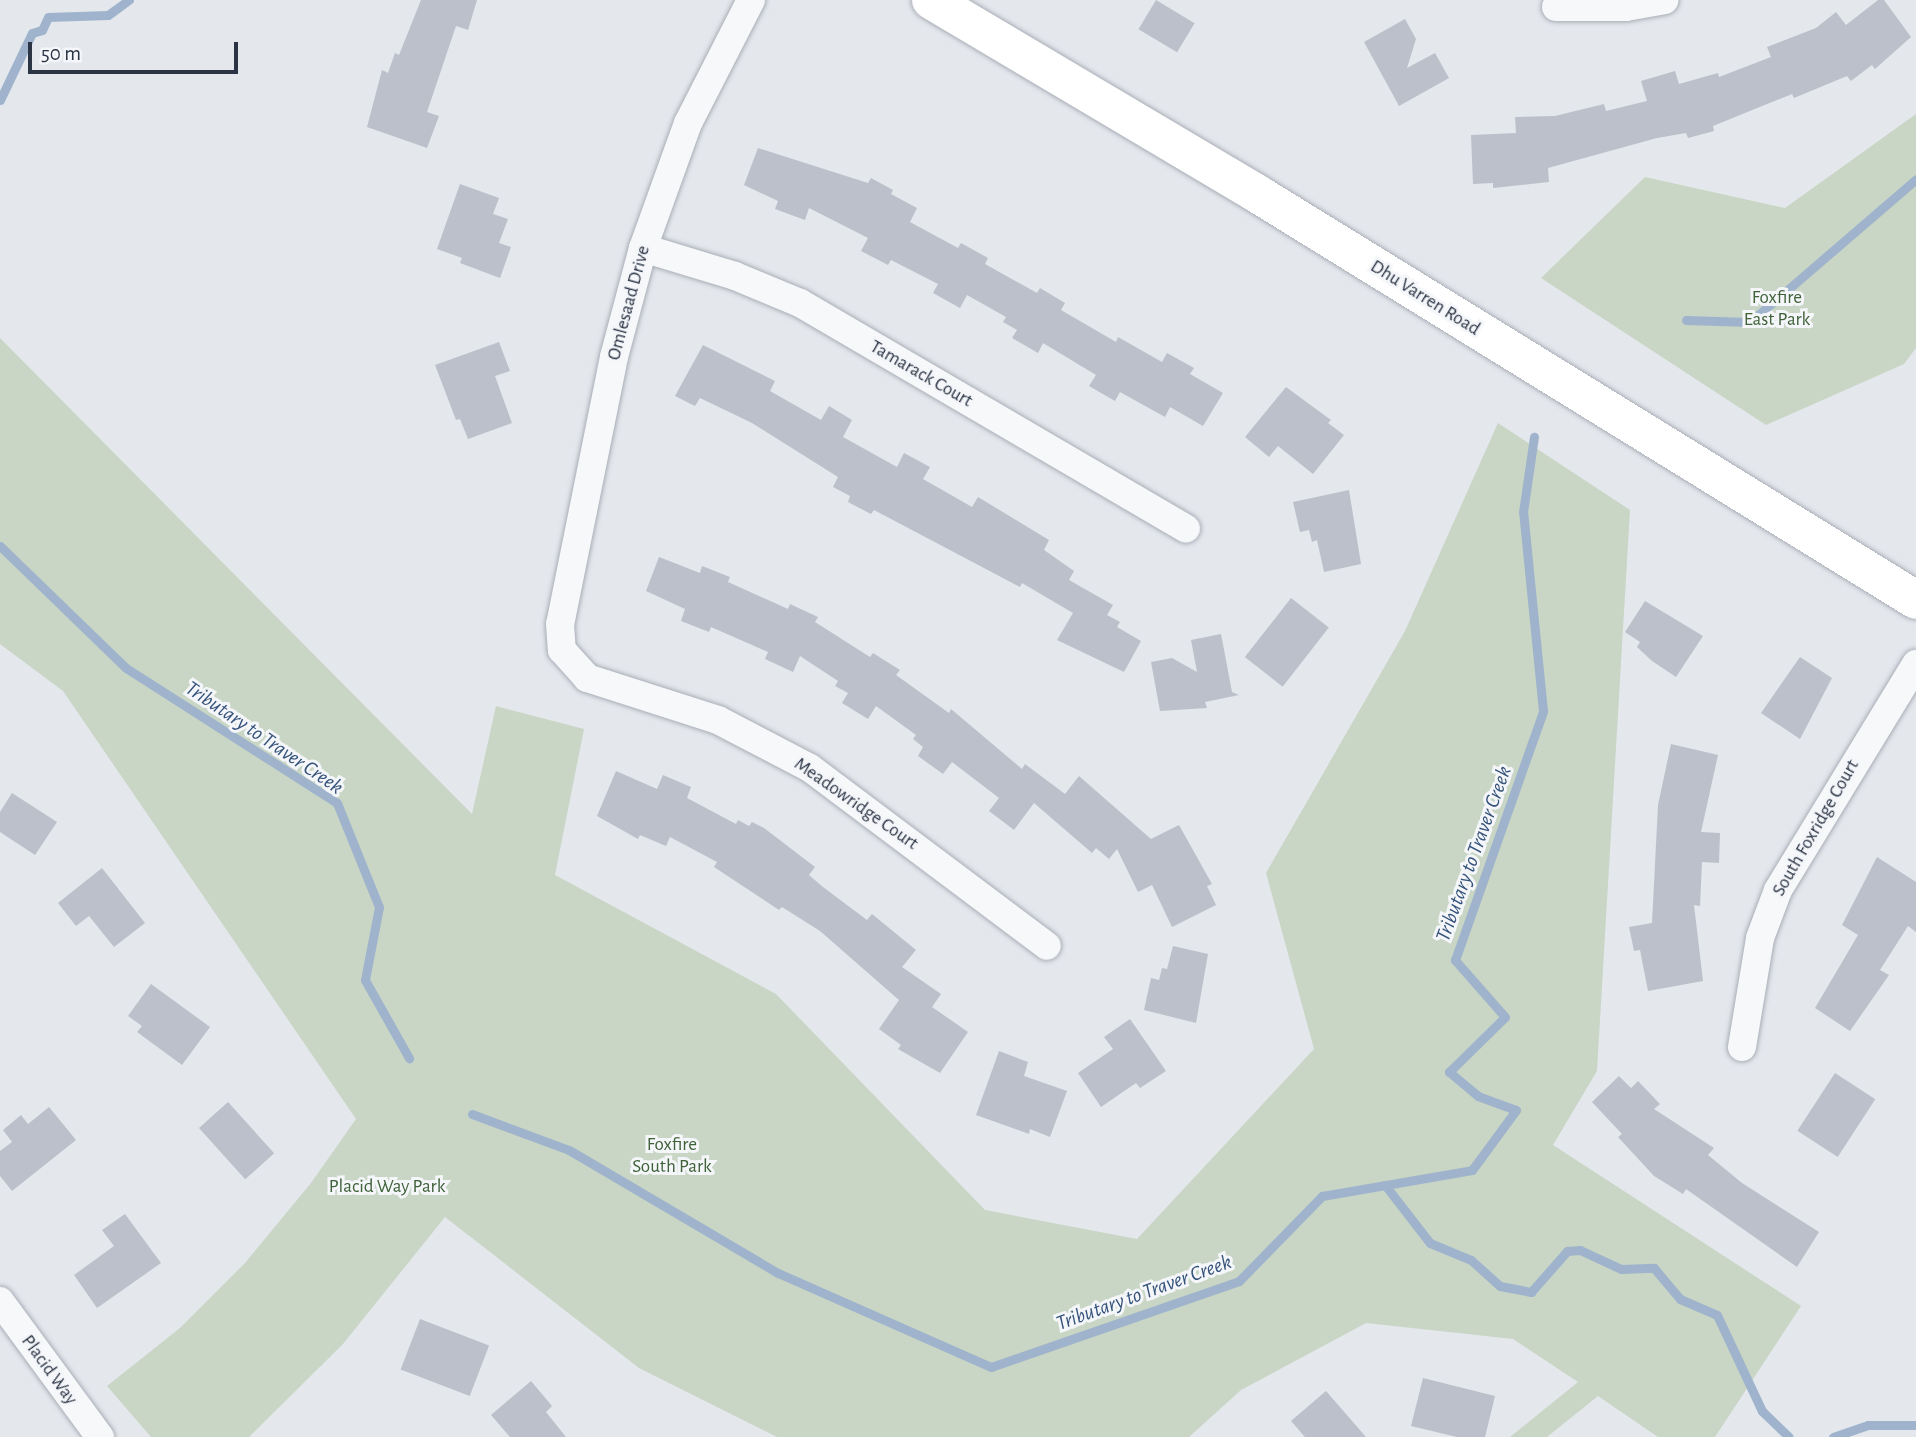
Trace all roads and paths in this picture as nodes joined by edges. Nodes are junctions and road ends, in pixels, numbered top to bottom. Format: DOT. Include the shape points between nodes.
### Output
graph roads {
  1 [pos="751,0"];
  2 [pos="931,0"];
  3 [pos="1664,0"];
  4 [pos="1556,6"];
  5 [pos="643,248"];
  6 [pos="1186,529"];
  7 [pos="1916,600"];
  8 [pos="561,624"];
  9 [pos="1916,664"];
  10 [pos="1046,947"];
  11 [pos="1742,1047"];
  12 [pos="0,1301"];
  13 [pos="100,1437"];
  1 -- 5 [label="street, Omlesaad Drive" via="688,123"];
  2 -- 7 [label="main road, Dhu Varren Road" via="1256,193"];
  3 -- 4 [label="street" via="1626,7"];
  5 -- 6 [label="street, Tamarack Court" via="735,276 800,303"];
  5 -- 8 [label="street, Omlesaad Drive" via="614,357"];
  8 -- 10 [label="street, Meadowridge Court" via="562,650 581,674 718,720 810,768"];
  9 -- 11 [label="street, South Foxridge Court" via="1778,890 1760,938"];
  12 -- 13 [label="street, Placid Way"];
}
